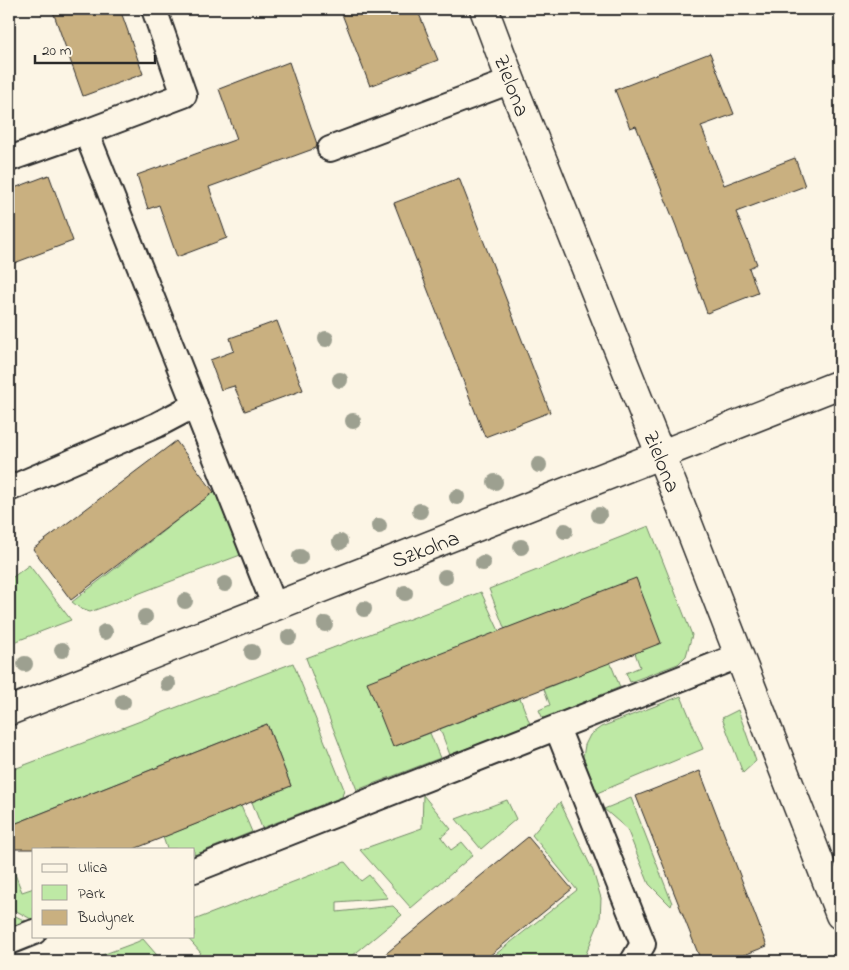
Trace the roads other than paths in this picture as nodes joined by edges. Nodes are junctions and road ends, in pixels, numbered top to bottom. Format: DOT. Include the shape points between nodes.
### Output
graph roads {
  1 [pos="154,9"];
  2 [pos="484,9"];
  3 [pos="511,81"];
  4 [pos="86,132"];
  5 [pos="330,149"];
  6 [pos="9,159"];
  7 [pos="840,384"];
  8 [pos="195,405"];
  9 [pos="660,456"];
  10 [pos="9,489"];
  11 [pos="275,606"];
  12 [pos="738,656"];
  13 [pos="9,711"];
  14 [pos="557,728"];
  15 [pos="195,870"];
  16 [pos="840,915"];
  17 [pos="32,933"];
  18 [pos="9,942"];
  19 [pos="633,961"];
  1 -- 4 [label="lane" via="184,95"];
  2 -- 3 [label="street, Zielona"];
  3 -- 5 [label="lane"];
  3 -- 9 [label="street, Zielona"];
  4 -- 6 [label="lane"];
  4 -- 8 [label="lane"];
  7 -- 9 [label="street, Szkolna"];
  8 -- 10 [label="lane" via="157,425"];
  8 -- 11 [label="lane"];
  9 -- 11 [label="street, Szkolna"];
  9 -- 12 [label="street, Zielona"];
  11 -- 13 [label="street, Szkolna"];
  12 -- 14 [label="lane"];
  12 -- 16 [label="street, Zielona"];
  14 -- 15 [label="lane"];
  14 -- 19 [label="lane" via="643,944"];
  17 -- 18 [label="lane"];
}
